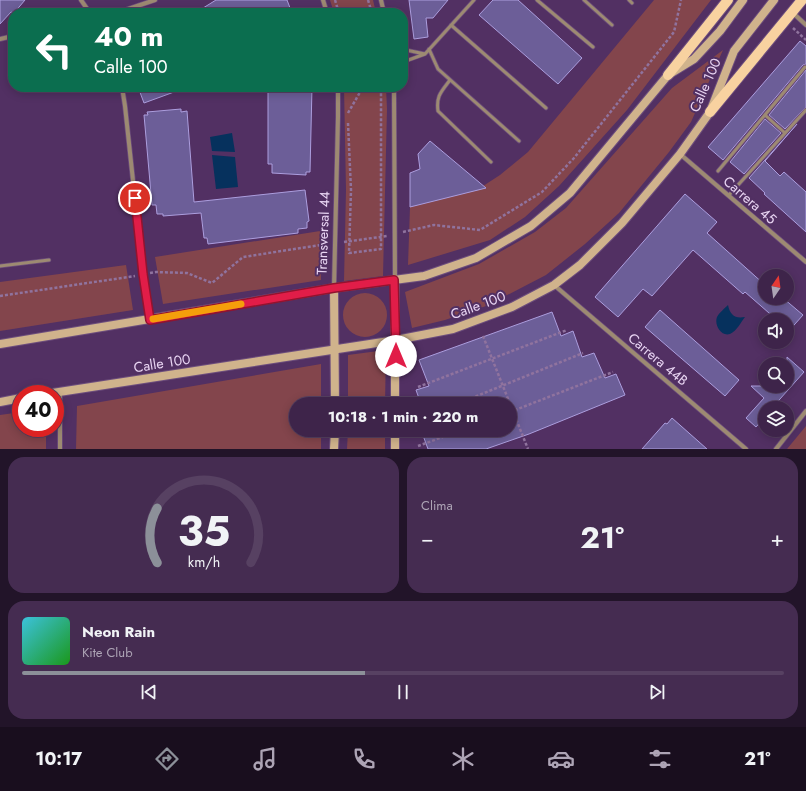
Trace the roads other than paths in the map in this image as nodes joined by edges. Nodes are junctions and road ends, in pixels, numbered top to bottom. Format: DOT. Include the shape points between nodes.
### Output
graph roads {
  1 [pos="155,0"];
  2 [pos="474,0"];
  3 [pos="537,0"];
  4 [pos="584,0"];
  5 [pos="629,0"];
  6 [pos="728,0"];
  7 [pos="743,0"];
  8 [pos="774,0"];
  9 [pos="802,0"];
  10 [pos="632,3"];
  11 [pos="131,8"];
  12 [pos="792,12"];
  13 [pos="451,25"];
  14 [pos="612,25"];
  15 [pos="806,25"];
  16 [pos="593,47"];
  17 [pos="429,49"];
  18 [pos="408,50"];
  19 [pos="425,54"];
  20 [pos="408,60"];
  21 [pos="805,67"];
  22 [pos="668,75"];
  23 [pos="450,80"];
  24 [pos="123,92"];
  25 [pos="338,92"];
  26 [pos="394,92"];
  27 [pos="546,108"];
  28 [pos="806,110"];
  29 [pos="710,112"];
  30 [pos="765,115"];
  31 [pos="785,133"];
  32 [pos="519,142"];
  33 [pos="680,154"];
  34 [pos="491,162"];
  35 [pos="718,171"];
  36 [pos="729,196"];
  37 [pos="49,260"];
  38 [pos="806,262"];
  39 [pos="0,266"];
  40 [pos="394,280"];
  41 [pos="554,285"];
  42 [pos="334,288"];
  43 [pos="150,320"];
  44 [pos="396,340"];
  45 [pos="0,344"];
  46 [pos="335,350"];
  47 [pos="64,391"];
  48 [pos="335,397"];
  49 [pos="395,397"];
  50 [pos="12,400"];
  51 [pos="0,402"];
  52 [pos="806,411"];
  53 [pos="60,437"];
  54 [pos="335,437"];
  55 [pos="395,437"];
  56 [pos="60,449"];
  57 [pos="334,449"];
  58 [pos="395,449"];
  59 [pos="746,449"];
  60 [pos="776,449"];
  1 -- 11 [label="street"];
  2 -- 13 [label="lane"];
  3 -- 16 [label="lane"];
  4 -- 14 [label="lane"];
  5 -- 10 [label="lane"];
  6 -- 22 [label="main road"];
  7 -- 22 [label="street, Calle 100" via="720,31 694,59"];
  8 -- 29 [label="street, Calle 100" via="734,51"];
  9 -- 12 [label="main road"];
  12 -- 15 [label="street"];
  12 -- 29 [label="main road"];
  13 -- 17 [label="lane"];
  13 -- 27 [label="lane"];
  17 -- 19 [label="lane"];
  17 -- 23 [label="lane" via="438,69"];
  18 -- 19 [label="lane"];
  19 -- 20 [label="lane"];
  21 -- 30 [label="lane"];
  22 -- 40 [label="street, Calle 100" via="570,193 531,226 476,258 424,276"];
  23 -- 32 [label="lane"];
  23 -- 34 [label="lane" via="438,98 438,111"];
  24 -- 43 [label="street"];
  25 -- 42 [label="street, Transversal 44"];
  26 -- 40 [label="street"];
  28 -- 31 [label="lane"];
  29 -- 33 [label="street, Calle 100"];
  30 -- 31 [label="lane"];
  30 -- 35 [label="lane"];
  31 -- 36 [label="lane"];
  33 -- 36 [label="street, Carrera 45"];
  33 -- 41 [label="street, Calle 100" via="622,223 580,265"];
  36 -- 38 [label="street, Carrera 45"];
  37 -- 39 [label="lane"];
  40 -- 42 [label="street, Calle 100"];
  40 -- 44 [label="street"];
  41 -- 44 [label="street, Calle 100" via="512,307 453,329"];
  41 -- 59 [label="street, Carrera 44B"];
  42 -- 43 [label="street, Calle 100"];
  42 -- 46 [label="street, Transversal 44"];
  43 -- 45 [label="street, Calle 100"];
  44 -- 46 [label="street, Calle 100"];
  44 -- 49 [label="street"];
  46 -- 47 [label="street, Calle 100"];
  46 -- 48 [label="street, Transversal 44"];
  50 -- 51 [label="street"];
  52 -- 60 [label="street"];
  53 -- 56 [label="street"];
  54 -- 57 [label="street"];
  55 -- 58 [label="street"];
}
